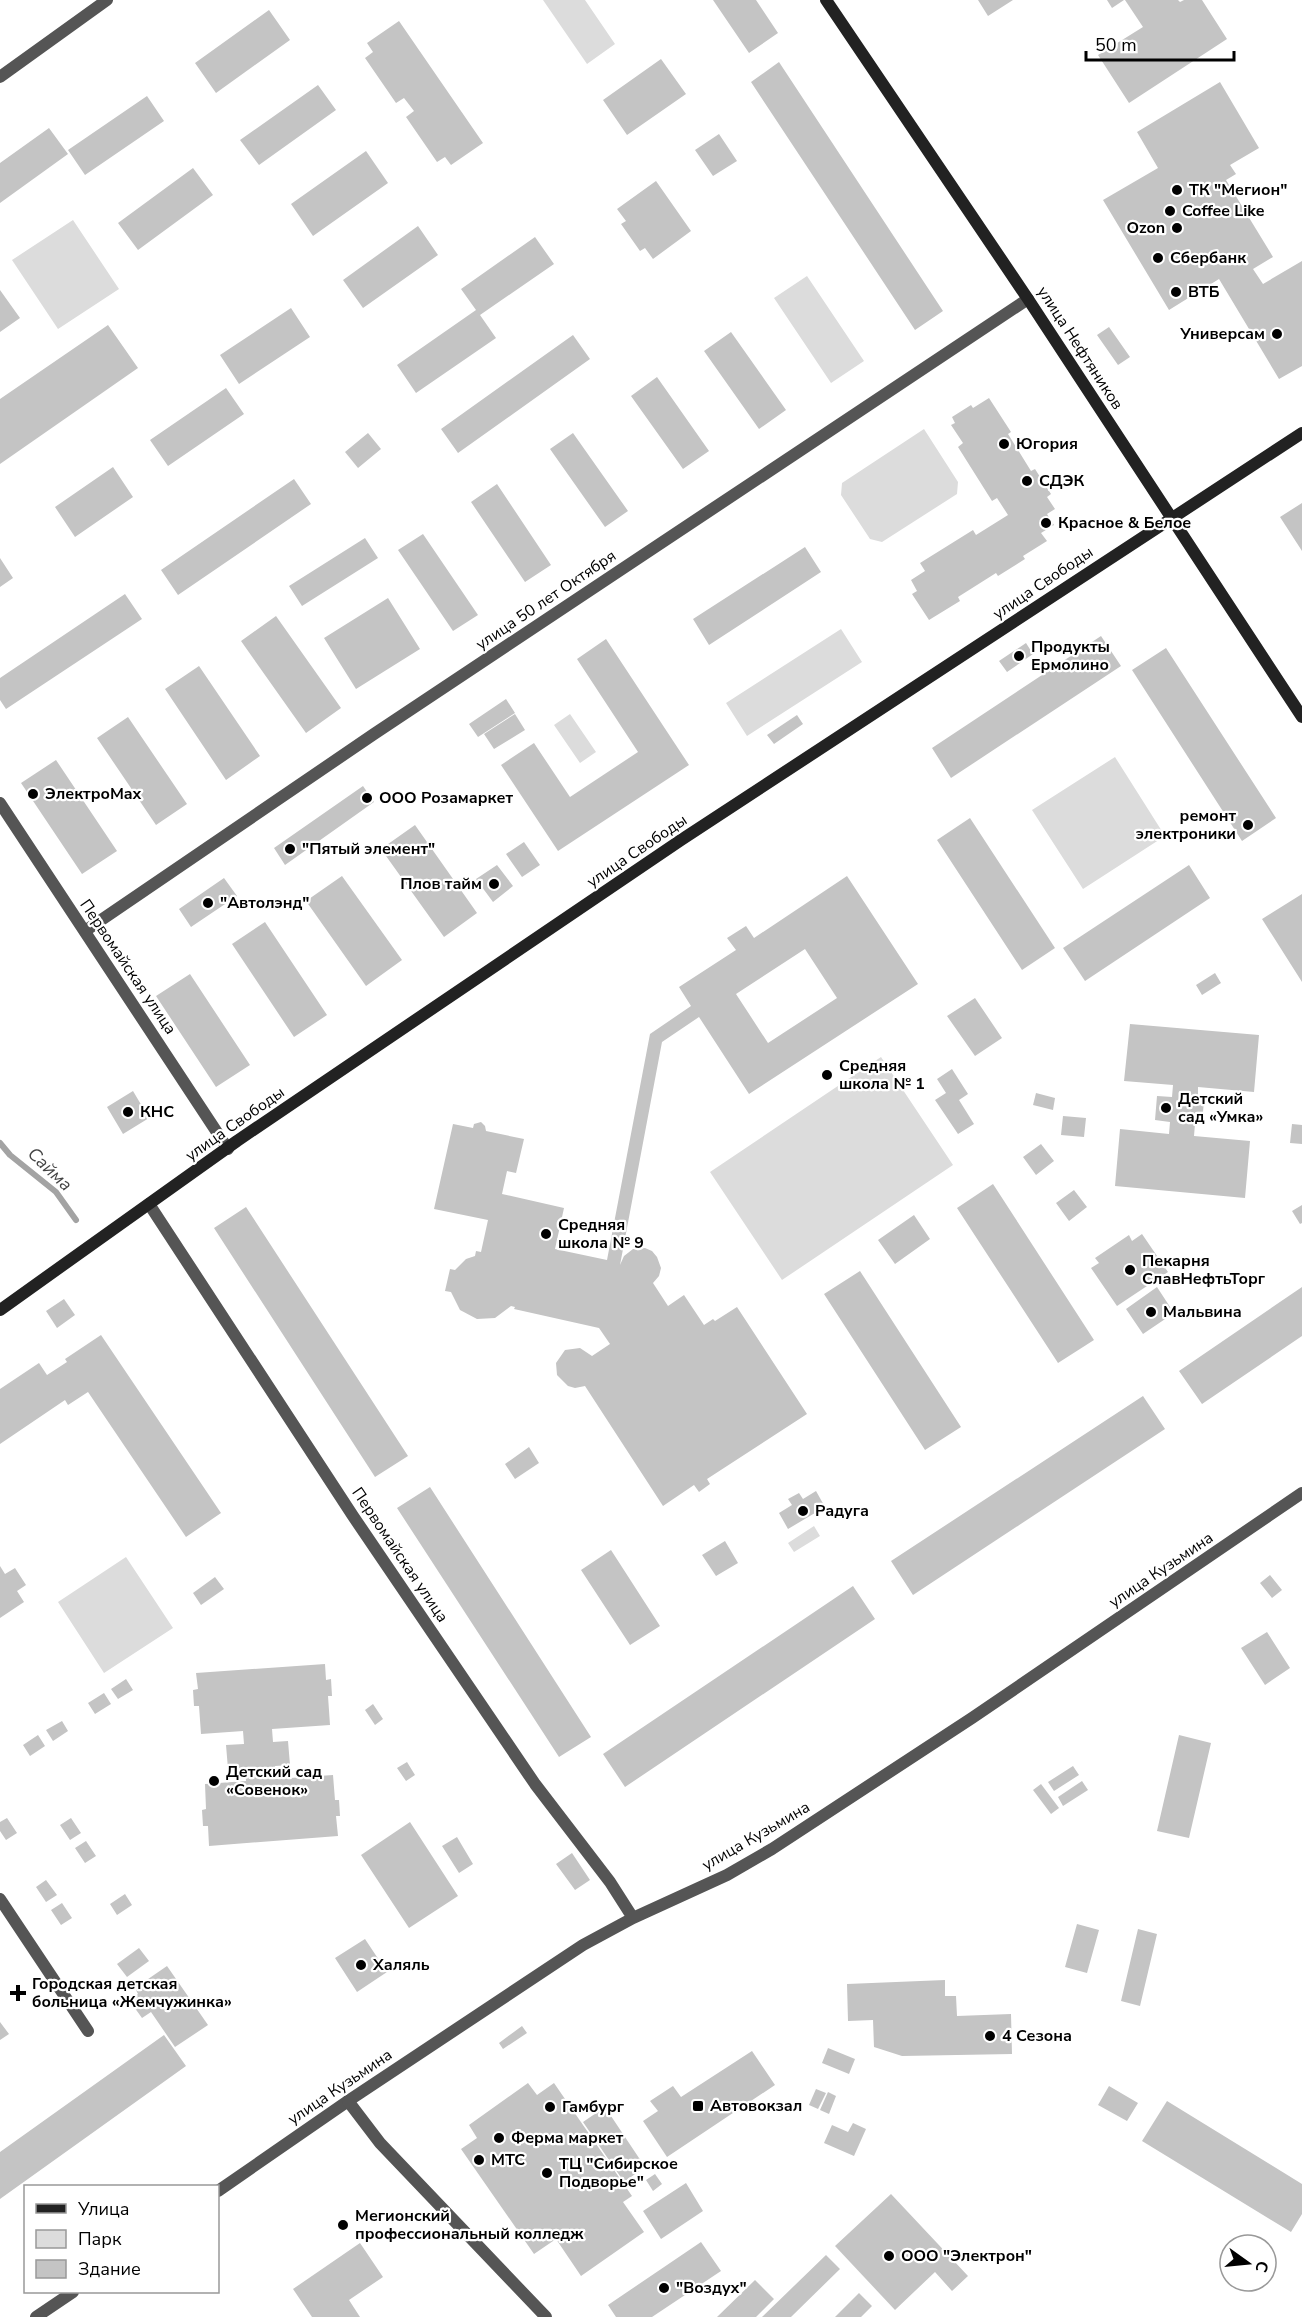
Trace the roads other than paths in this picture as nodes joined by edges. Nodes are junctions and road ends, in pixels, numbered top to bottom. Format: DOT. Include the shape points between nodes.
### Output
graph roads {
  1 [pos="107,0"];
  2 [pos="826,0"];
  3 [pos="0,77"];
  4 [pos="1028,299"];
  5 [pos="1302,433"];
  6 [pos="1171,518"];
  7 [pos="1302,717"];
  8 [pos="0,803"];
  9 [pos="85,931"];
  10 [pos="228,1149"];
  11 [pos="149,1204"];
  12 [pos="0,1310"];
  13 [pos="1302,1493"];
  14 [pos="0,1899"];
  15 [pos="633,1918"];
  16 [pos="88,2031"];
  17 [pos="348,2100"];
  18 [pos="219,2190"];
  19 [pos="72,2293"];
  20 [pos="36,2317"];
  21 [pos="546,2317"];
  1 -- 3 [label="street"];
  2 -- 4 [label="main road, улица Нефтяников"];
  4 -- 6 [label="main road, улица Нефтяников"];
  4 -- 9 [label="street, улица 50 лет Октября"];
  5 -- 6 [label="main road, улица Свободы"];
  6 -- 7 [label="main road, улица Нефтяников"];
  6 -- 10 [label="main road, улица Свободы" via="681,840"];
  8 -- 9 [label="street, Первомайская улица"];
  9 -- 10 [label="street, Первомайская улица"];
  10 -- 11 [label="main road, улица Свободы"];
  11 -- 12 [label="main road, улица Свободы"];
  11 -- 15 [label="street, Первомайская улица" via="359,1526 535,1784 599,1866"];
  13 -- 15 [label="street, улица Кузьмина" via="772,1850"];
  14 -- 16 [label="street"];
  15 -- 17 [label="street, улица Кузьмина" via="550,1965"];
  17 -- 18 [label="street, улица Кузьмина"];
  17 -- 21 [label="street" via="388,2151"];
  19 -- 20 [label="street"];
}
